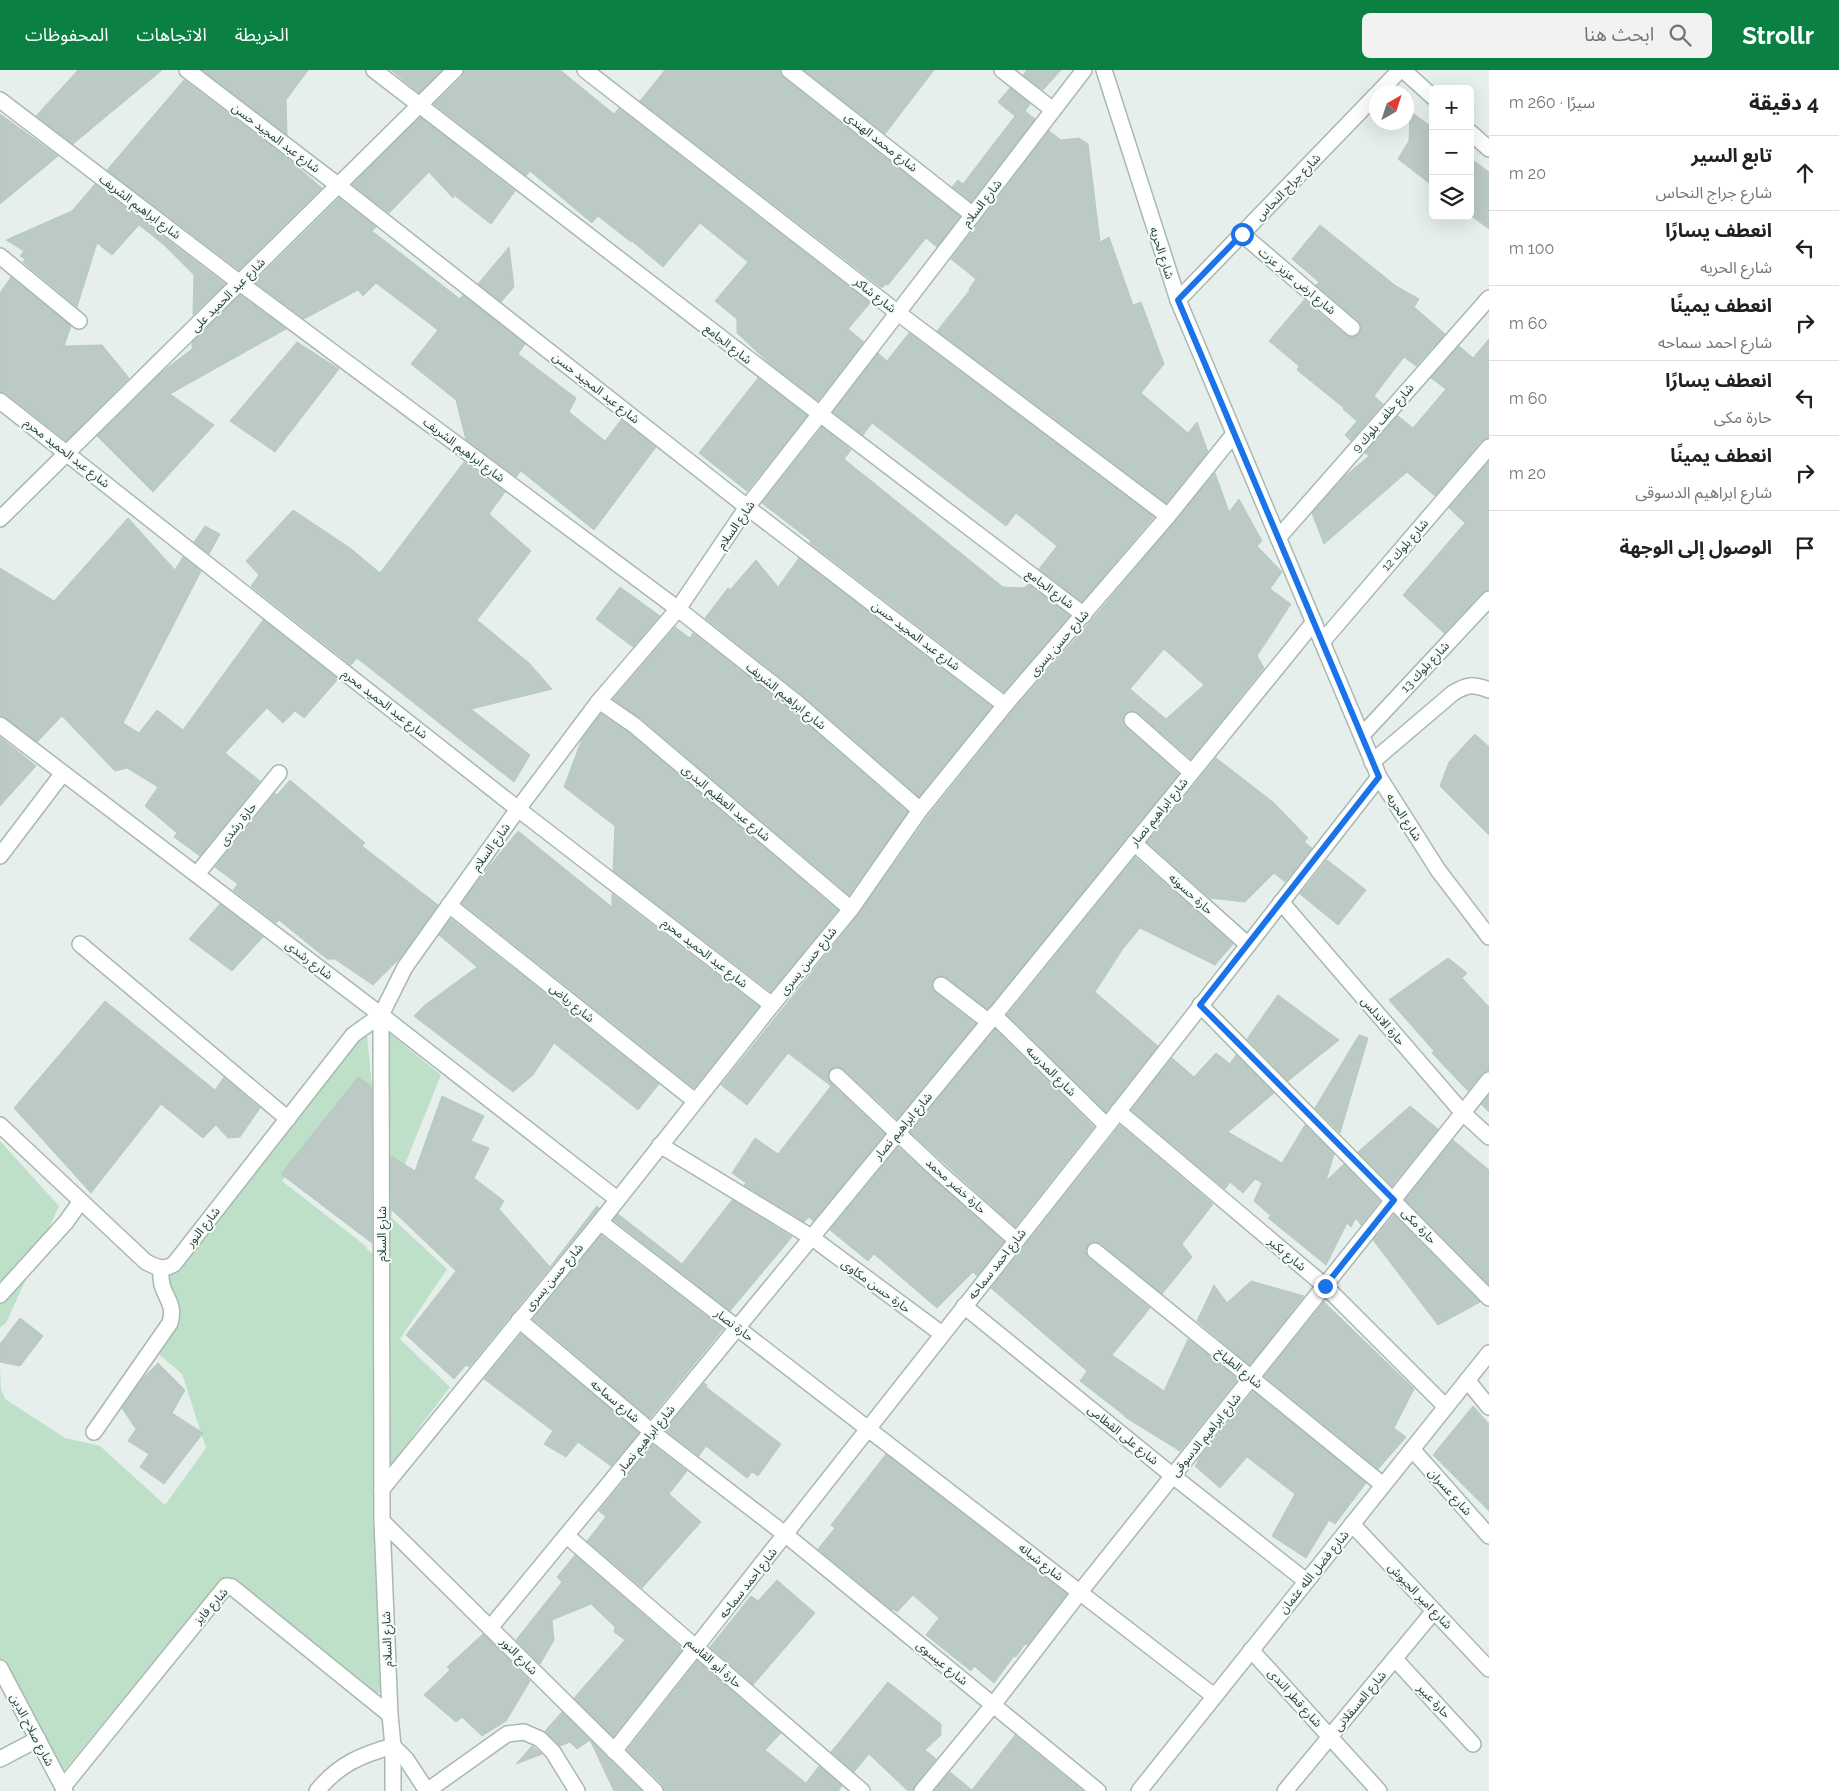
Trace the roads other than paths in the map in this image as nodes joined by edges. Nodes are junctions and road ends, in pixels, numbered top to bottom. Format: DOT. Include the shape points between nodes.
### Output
graph roads {
  1 [pos="187,70"];
  2 [pos="374,70"];
  3 [pos="455,70"];
  4 [pos="585,70"];
  5 [pos="789,70"];
  6 [pos="1002,70"];
  7 [pos="1084,70"];
  8 [pos="1104,70"];
  9 [pos="1402,70"];
  10 [pos="1387,85"];
  11 [pos="1429,94"];
  12 [pos="0,100"];
  13 [pos="1369,103"];
  14 [pos="420,106"];
  15 [pos="1053,110"];
  16 [pos="1474,136"];
  17 [pos="1489,149"];
  18 [pos="339,186"];
  19 [pos="973,215"];
  20 [pos="1242,234"];
  21 [pos="0,256"];
  22 [pos="240,283"];
  23 [pos="1178,300"];
  24 [pos="1487,305"];
  25 [pos="898,313"];
  26 [pos="79,321"];
  27 [pos="1352,328"];
  28 [pos="0,401"];
  29 [pos="820,414"];
  30 [pos="1234,434"];
  31 [pos="1489,447"];
  32 [pos="68,453"];
  33 [pos="747,507"];
  34 [pos="1168,516"];
  35 [pos="0,519"];
  36 [pos="1278,538"];
  37 [pos="1489,599"];
  38 [pos="678,609"];
  39 [pos="1084,615"];
  40 [pos="1314,622"];
  41 [pos="1322,642"];
  42 [pos="1489,690"];
  43 [pos="599,701"];
  44 [pos="1005,704"];
  45 [pos="1132,720"];
  46 [pos="0,725"];
  47 [pos="1362,735"];
  48 [pos="1372,762"];
  49 [pos="62,772"];
  50 [pos="1191,772"];
  51 [pos="279,773"];
  52 [pos="1379,777"];
  53 [pos="518,809"];
  54 [pos="920,810"];
  55 [pos="1134,843"];
  56 [pos="0,856"];
  57 [pos="197,874"];
  58 [pos="1281,902"];
  59 [pos="449,905"];
  60 [pos="851,908"];
  61 [pos="1489,937"];
  62 [pos="80,944"];
  63 [pos="1247,944"];
  64 [pos="941,985"];
  65 [pos="772,1005"];
  66 [pos="1200,1005"];
  67 [pos="381,1015"];
  68 [pos="991,1018"];
  69 [pos="837,1076"];
  70 [pos="1489,1080"];
  71 [pos="695,1101"];
  72 [pos="1118,1112"];
  73 [pos="1463,1112"];
  74 [pos="288,1119"];
  75 [pos="0,1124"];
  76 [pos="1107,1126"];
  77 [pos="898,1132"];
  78 [pos="1489,1137"];
  79 [pos="660,1145"];
  80 [pos="617,1199"];
  81 [pos="1394,1200"];
  82 [pos="81,1201"];
  83 [pos="600,1222"];
  84 [pos="811,1237"];
  85 [pos="1016,1240"];
  86 [pos="1095,1251"];
  87 [pos="160,1268"];
  88 [pos="1325,1286"];
  89 [pos="0,1295"];
  90 [pos="1489,1298"];
  91 [pos="964,1306"];
  92 [pos="519,1320"];
  93 [pos="738,1327"];
  94 [pos="942,1334"];
  95 [pos="1489,1353"];
  96 [pos="1251,1378"];
  97 [pos="1467,1380"];
  98 [pos="1446,1407"];
  99 [pos="1489,1407"];
  100 [pos="868,1428"];
  101 [pos="94,1432"];
  102 [pos="652,1432"];
  103 [pos="1412,1449"];
  104 [pos="1173,1476"];
  105 [pos="1383,1486"];
  106 [pos="382,1489"];
  107 [pos="382,1521"];
  108 [pos="1352,1524"];
  109 [pos="786,1535"];
  110 [pos="567,1536"];
  111 [pos="1489,1536"];
  112 [pos="1306,1581"];
  113 [pos="1080,1592"];
  114 [pos="1434,1611"];
  115 [pos="490,1628"];
  116 [pos="697,1648"];
  117 [pos="1251,1650"];
  118 [pos="1394,1659"];
  119 [pos="0,1668"];
  120 [pos="1489,1669"];
  121 [pos="1214,1696"];
  122 [pos="993,1705"];
  123 [pos="390,1715"];
  124 [pos="1330,1737"];
  125 [pos="38,1740"];
  126 [pos="1473,1744"];
  127 [pos="393,1746"];
  128 [pos="614,1751"];
  129 [pos="0,1759"];
  130 [pos="64,1789"];
  131 [pos="317,1791"];
  132 [pos="393,1791"];
  133 [pos="427,1791"];
  134 [pos="577,1791"];
  135 [pos="655,1791"];
  136 [pos="862,1791"];
  137 [pos="922,1791"];
  138 [pos="1098,1791"];
  139 [pos="1139,1791"];
  140 [pos="1285,1791"];
  141 [pos="1379,1791"];
  1 -- 18 [label="street, شارع عبد المجيد حسن"];
  2 -- 14 [label="street, شارع الجامع"];
  3 -- 14 [label="street, شارع عبد الحميد على"];
  4 -- 25 [label="street, شارع شاكر"];
  5 -- 19 [label="street, شارع محمد الهندى"];
  6 -- 15 [label="street"];
  7 -- 15 [label="street, شارع السلام"];
  8 -- 23 [label="street, شارع الحريه"];
  9 -- 10 [label="street, شارع جراج النحاس"];
  9 -- 11 [label="street"];
  12 -- 22 [label="street, شارع ابراهيم الشريف"];
  13 -- 20 [label="street, شارع جراج النحاس"];
  14 -- 18 [label="street, شارع عبد الحميد على"];
  14 -- 29 [label="street, شارع الجامع"];
  15 -- 19 [label="street, شارع السلام"];
  16 -- 17 [label="street"];
  18 -- 22 [label="street, شارع عبد الحميد على"];
  18 -- 33 [label="street, شارع عبد المجيد حسن"];
  19 -- 25 [label="street, شارع السلام"];
  20 -- 23 [label="street, شارع جراج النحاس"];
  20 -- 27 [label="street, شارع ارض عزيز عزت"];
  21 -- 26 [label="street"];
  22 -- 32 [label="street, شارع عبد الحميد على"];
  22 -- 38 [label="street, شارع ابراهيم الشريف"];
  23 -- 30 [label="street, شارع الحريه"];
  24 -- 36 [label="street, شارع خلف بلوك 9"];
  25 -- 29 [label="street, شارع السلام"];
  25 -- 34 [label="street, شارع شاكر"];
  28 -- 32 [label="street, شارع عبد الحميد محرم"];
  29 -- 33 [label="street, شارع السلام"];
  29 -- 39 [label="street, شارع الجامع"];
  30 -- 34 [label="street, شارع حسن يسرى"];
  30 -- 36 [label="street, شارع الحريه"];
  31 -- 41 [label="street, شارع بلوك 12"];
  32 -- 35 [label="street, شارع عبد الحميد على"];
  32 -- 53 [label="street, شارع عبد الحميد محرم"];
  33 -- 38 [label="street, شارع السلام"];
  33 -- 44 [label="street, شارع عبد المجيد حسن"];
  34 -- 39 [label="street, شارع حسن يسرى"];
  36 -- 40 [label="street, شارع الحريه"];
  37 -- 47 [label="street, شارع بلوك 13"];
  38 -- 43 [label="street, شارع السلام"];
  38 -- 54 [label="street, شارع ابراهيم الشريف" via="796,703"];
  39 -- 44 [label="street, شارع حسن يسرى"];
  40 -- 41 [label="street, شارع الحريه"];
  40 -- 50 [label="street, شارع ابراهيم نصار"];
  41 -- 47 [label="street, شارع الحريه"];
  42 -- 48 [label="street" via="1476,685 1465,686 1453,693"];
  43 -- 53 [label="street, شارع السلام"];
  43 -- 60 [label="street, شارع عبد العظيم البدرى" via="634,725"];
  44 -- 54 [label="street, شارع حسن يسرى"];
  45 -- 50 [label="street"];
  46 -- 49 [label="street, شارع رشدى"];
  47 -- 48 [label="street, شارع الحريه"];
  48 -- 52 [label="street, شارع الحريه"];
  49 -- 56 [label="street"];
  49 -- 57 [label="street, شارع رشدى"];
  50 -- 55 [label="street, شارع ابراهيم نصار"];
  51 -- 57 [label="street, حارة رشدى"];
  52 -- 58 [label="street, شارع احمد سماحه"];
  52 -- 61 [label="street, شارع الحريه" via="1438,870"];
  53 -- 59 [label="street, شارع السلام"];
  53 -- 65 [label="street, شارع عبد الحميد محرم"];
  54 -- 60 [label="street, شارع حسن يسرى"];
  55 -- 63 [label="street, حارة حسونه"];
  55 -- 68 [label="street, شارع ابراهيم نصار"];
  57 -- 67 [label="street, شارع رشدى"];
  58 -- 63 [label="street, شارع احمد سماحه"];
  58 -- 73 [label="street, حارة الاندلس"];
  59 -- 67 [label="street, شارع السلام" via="405,967"];
  59 -- 71 [label="street, شارع رياض"];
  60 -- 65 [label="street, شارع حسن يسرى"];
  62 -- 74 [label="street"];
  63 -- 66 [label="street, شارع احمد سماحه"];
  64 -- 68 [label="street, شارع المدرسه"];
  65 -- 71 [label="street, شارع حسن يسرى"];
  66 -- 72 [label="street, شارع احمد سماحه"];
  66 -- 81 [label="street, حارة مكى"];
  67 -- 74 [label="street, شارع النور" via="353,1035"];
  67 -- 80 [label="street, شارع رشدى"];
  67 -- 106 [label="street, شارع السلام"];
  68 -- 76 [label="street, شارع المدرسه"];
  68 -- 77 [label="street, شارع ابراهيم نصار"];
  69 -- 77 [label="street, حارة خضر محمد"];
  70 -- 73 [label="street, شارع ابراهيم الدسوقى"];
  71 -- 79 [label="street, شارع حسن يسرى"];
  72 -- 76 [label="street, شارع احمد سماحه"];
  72 -- 88 [label="street, شارع بكير"];
  73 -- 78 [label="street, حارة الاندلس"];
  73 -- 81 [label="street, شارع ابراهيم الدسوقى"];
  74 -- 87 [label="street, شارع النور" via="174,1264"];
  75 -- 82 [label="street"];
  76 -- 85 [label="street, شارع احمد سماحه"];
  77 -- 84 [label="street, شارع ابراهيم نصار"];
  77 -- 85 [label="street, حارة خضر محمد"];
  79 -- 80 [label="street, شارع حسن يسرى"];
  79 -- 84 [label="street"];
  80 -- 83 [label="street, شارع حسن يسرى"];
  81 -- 88 [label="street, شارع ابراهيم الدسوقى"];
  81 -- 90 [label="street, حارة مكى"];
  82 -- 87 [label="street" via="146,1262"];
  82 -- 89 [label="street"];
  83 -- 92 [label="street, شارع حسن يسرى"];
  83 -- 93 [label="street, حارة نصار"];
  84 -- 93 [label="street, شارع ابراهيم نصار"];
  84 -- 94 [label="street, حارة حسن مكاوى"];
  85 -- 91 [label="street, شارع احمد سماحه"];
  86 -- 96 [label="street, شارع الطباخ"];
  87 -- 101 [label="street" via="162,1284 173,1313 170,1323"];
  88 -- 96 [label="street, شارع ابراهيم الدسوقى"];
  88 -- 98 [label="street, شارع بكير"];
  91 -- 94 [label="street, شارع احمد سماحه"];
  91 -- 104 [label="street, شارع على القطامى"];
  92 -- 102 [label="street, شارع سماحه"];
  92 -- 106 [label="street, شارع حسن يسرى"];
  93 -- 100 [label="street, حارة نصار"];
  93 -- 102 [label="street, شارع ابراهيم نصار"];
  94 -- 100 [label="street, شارع احمد سماحه"];
  95 -- 97 [label="street, شارع فضل الله عثمان"];
  96 -- 104 [label="street, شارع ابراهيم الدسوقى"];
  96 -- 105 [label="street, شارع الطباخ"];
  97 -- 98 [label="street, شارع فضل الله عثمان"];
  97 -- 99 [label="street"];
  98 -- 103 [label="street, شارع فضل الله عثمان"];
  100 -- 109 [label="street, شارع احمد سماحه"];
  100 -- 113 [label="street, شارع شبانه"];
  102 -- 109 [label="street, شارع سماحه"];
  102 -- 110 [label="street, شارع ابراهيم نصار"];
  103 -- 105 [label="street, شارع فضل الله عثمان"];
  103 -- 111 [label="street, شارع عسران"];
  104 -- 112 [label="street, شارع على القطامى"];
  104 -- 113 [label="street, شارع ابراهيم الدسوقى"];
  105 -- 108 [label="street, شارع فضل الله عثمان"];
  106 -- 107 [label="street, شارع السلام"];
  107 -- 115 [label="street, شارع النور"];
  107 -- 123 [label="street, شارع السلام"];
  108 -- 112 [label="street, شارع فضل الله عثمان"];
  108 -- 114 [label="street, شارع امير الجيوش"];
  109 -- 116 [label="street, شارع احمد سماحه"];
  109 -- 122 [label="street, شارع عيسوى"];
  110 -- 115 [label="street, شارع ابراهيم نصار"];
  110 -- 116 [label="street, حارة أبو القاسم"];
  112 -- 117 [label="street, شارع فضل الله عثمان"];
  113 -- 121 [label="street, شارع شبانه"];
  113 -- 122 [label="street, شارع ابراهيم الدسوقى"];
  114 -- 118 [label="street, شارع العسقلانى"];
  114 -- 120 [label="street, شارع امير الجيوش"];
  115 -- 128 [label="street, شارع النور"];
  116 -- 128 [label="street, شارع احمد سماحه"];
  116 -- 136 [label="street, حارة أبو القاسم"];
  117 -- 121 [label="street, شارع فضل الله عثمان"];
  117 -- 124 [label="street, شارع قطر الندى"];
  118 -- 124 [label="street, شارع العسقلانى"];
  118 -- 126 [label="street, حارة عبير"];
  119 -- 125 [label="street, شارع صلاح الدين"];
  121 -- 139 [label="street, شارع فضل الله عثمان"];
  122 -- 137 [label="street, شارع ابراهيم الدسوقى"];
  122 -- 138 [label="street, شارع عيسوى"];
  123 -- 127 [label="street, شارع السلام"];
  123 -- 130 [label="street, شارع فايز" via="232,1587 226,1586"];
  124 -- 140 [label="street, شارع العسقلانى"];
  124 -- 141 [label="street, شارع قطر الندى"];
  125 -- 129 [label="street"];
  125 -- 130 [label="street, شارع صلاح الدين"];
  127 -- 131 [label="street" via="365,1754 340,1768"];
  127 -- 132 [label="street, شارع السلام"];
  127 -- 133 [label="street" via="406,1759"];
  128 -- 135 [label="street, شارع النور"];
  133 -- 134 [label="street" via="507,1734 524,1732 540,1739 553,1752"];
}
